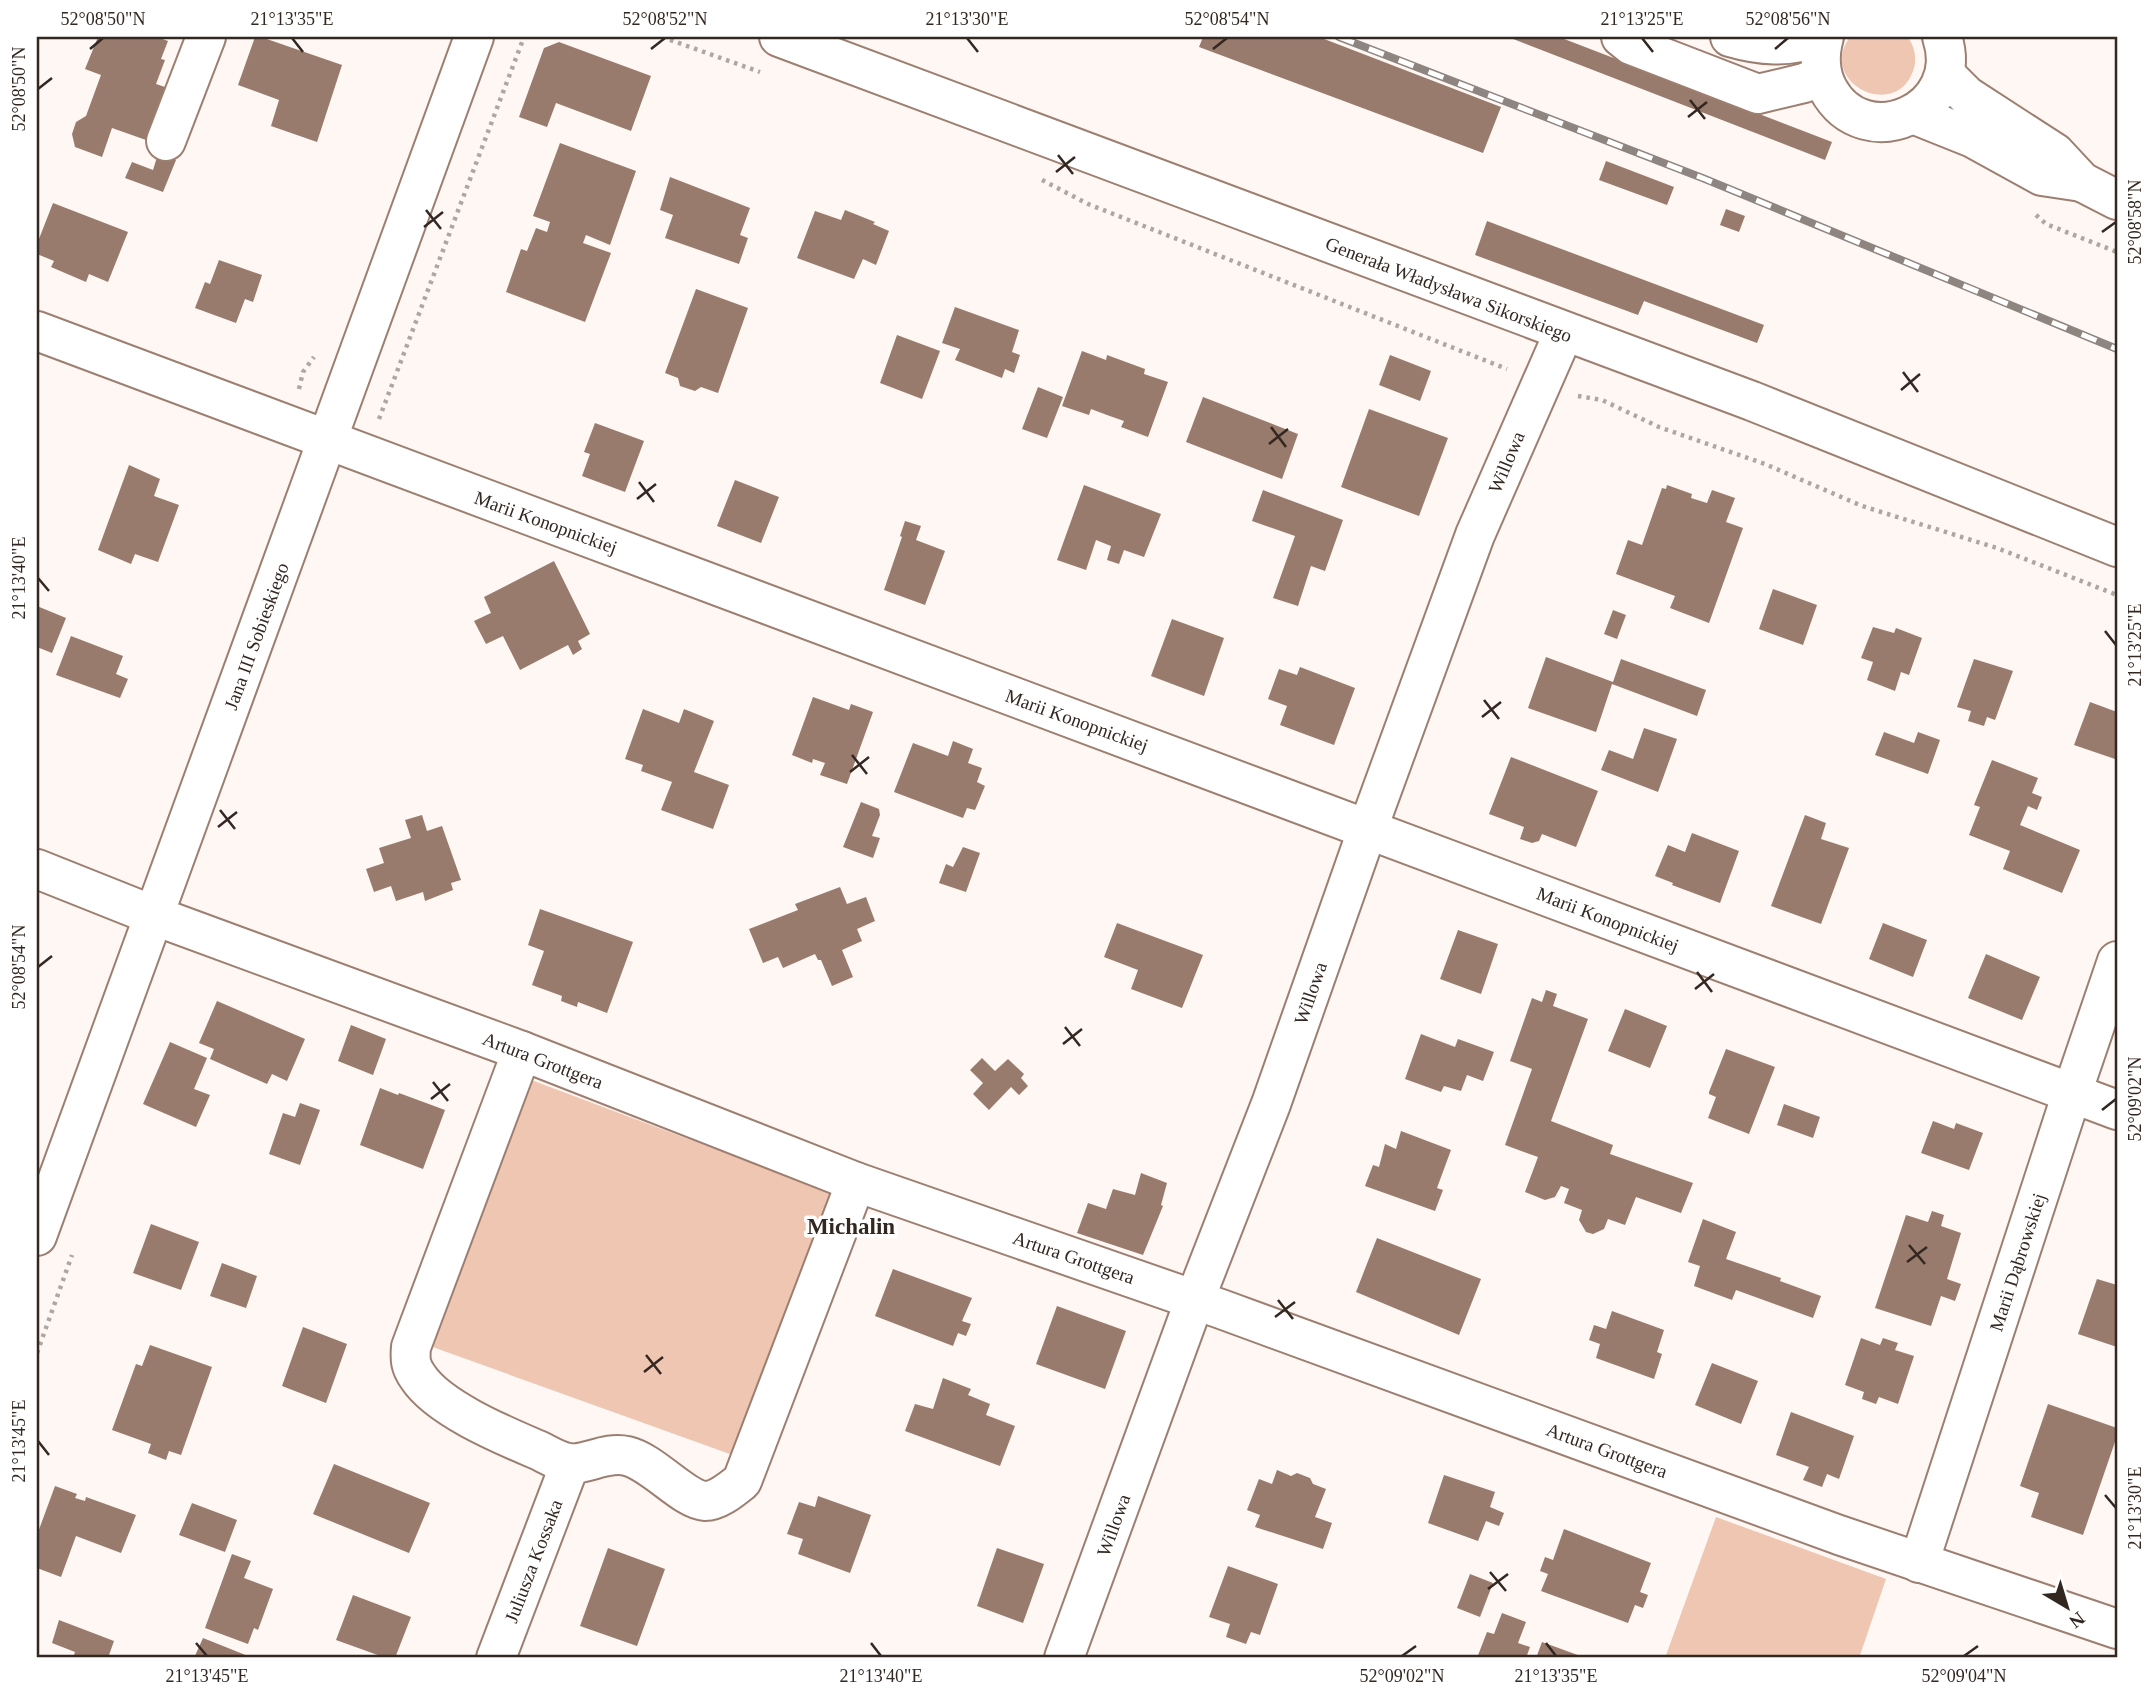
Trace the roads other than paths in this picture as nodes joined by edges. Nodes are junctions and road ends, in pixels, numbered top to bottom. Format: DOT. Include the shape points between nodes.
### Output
graph roads {
  1 [pos="206,37"];
  2 [pos="474,37"];
  3 [pos="779,37"];
  4 [pos="1621,37"];
  5 [pos="1730,37"];
  6 [pos="1819,37"];
  7 [pos="1824,37"];
  8 [pos="1942,37"];
  9 [pos="1945,75"];
  10 [pos="1822,76"];
  11 [pos="1913,114"];
  12 [pos="166,141"];
  13 [pos="2082,182"];
  14 [pos="2117,200"];
  15 [pos="37,331"];
  16 [pos="1564,332"];
  17 [pos="326,440"];
  18 [pos="2117,547"];
  19 [pos="1368,828"];
  20 [pos="37,869"];
  21 [pos="155,916"];
  22 [pos="2117,961"];
  23 [pos="522,1051"];
  24 [pos="2072,1093"];
  25 [pos="2117,1110"];
  26 [pos="856,1182"];
  27 [pos="37,1236"];
  28 [pos="1195,1299"];
  29 [pos="570,1464"];
  30 [pos="1919,1563"];
  31 [pos="2117,1629"];
  32 [pos="496,1658"];
  33 [pos="1064,1658"];
  1 -- 12 [label="street"];
  2 -- 17 [label="street, Jana III Sobieskiego"];
  3 -- 16 [label="street, Generała Władysława Sikorskiego"];
  4 -- 10 [label="street" via="1631,45 1758,94"];
  5 -- 6 [label="street" via="1781,46"];
  7 -- 10 [label="street"];
  8 -- 9 [label="street"];
  9 -- 11 [label="street" via="1930,101"];
  9 -- 13 [label="street" via="1967,96 2055,153"];
  10 -- 11 [label="street" via="1838,103 1864,119 1894,121"];
  11 -- 13 [label="street" via="1973,138 2042,176"];
  13 -- 14 [label="street"];
  15 -- 17 [label="street, Marii Konopnickiej"];
  16 -- 18 [label="street, Generała Władysława Sikorskiego" via="1752,401"];
  16 -- 19 [label="street, Willowa" via="1475,534"];
  17 -- 19 [label="street, Marii Konopnickiej"];
  17 -- 21 [label="street, Jana III Sobieskiego"];
  19 -- 24 [label="street, Marii Konopnickiej"];
  19 -- 28 [label="street, Willowa" via="1271,1104"];
  20 -- 21 [label="street, Artura Grottgera"];
  21 -- 23 [label="street, Artura Grottgera"];
  21 -- 27 [label="street, Jana III Sobieskiego"];
  22 -- 24 [label="street, Marii Dąbrowskiej"];
  23 -- 26 [label="street, Artura Grottgera"];
  23 -- 29 [label="street" via="411,1347 410,1364 434,1394 486,1428"];
  24 -- 25 [label="street, Marii Konopnickiej"];
  24 -- 30 [label="street, Marii Dąbrowskiej"];
  26 -- 28 [label="street, Artura Grottgera"];
  26 -- 29 [label="street" via="742,1482 704,1501 651,1466 624,1455"];
  28 -- 30 [label="street, Artura Grottgera"];
  28 -- 33 [label="street, Willowa"];
  29 -- 32 [label="street, Juliusza Kossaka"];
  30 -- 31 [label="street, Artura Grottgera"];
}
